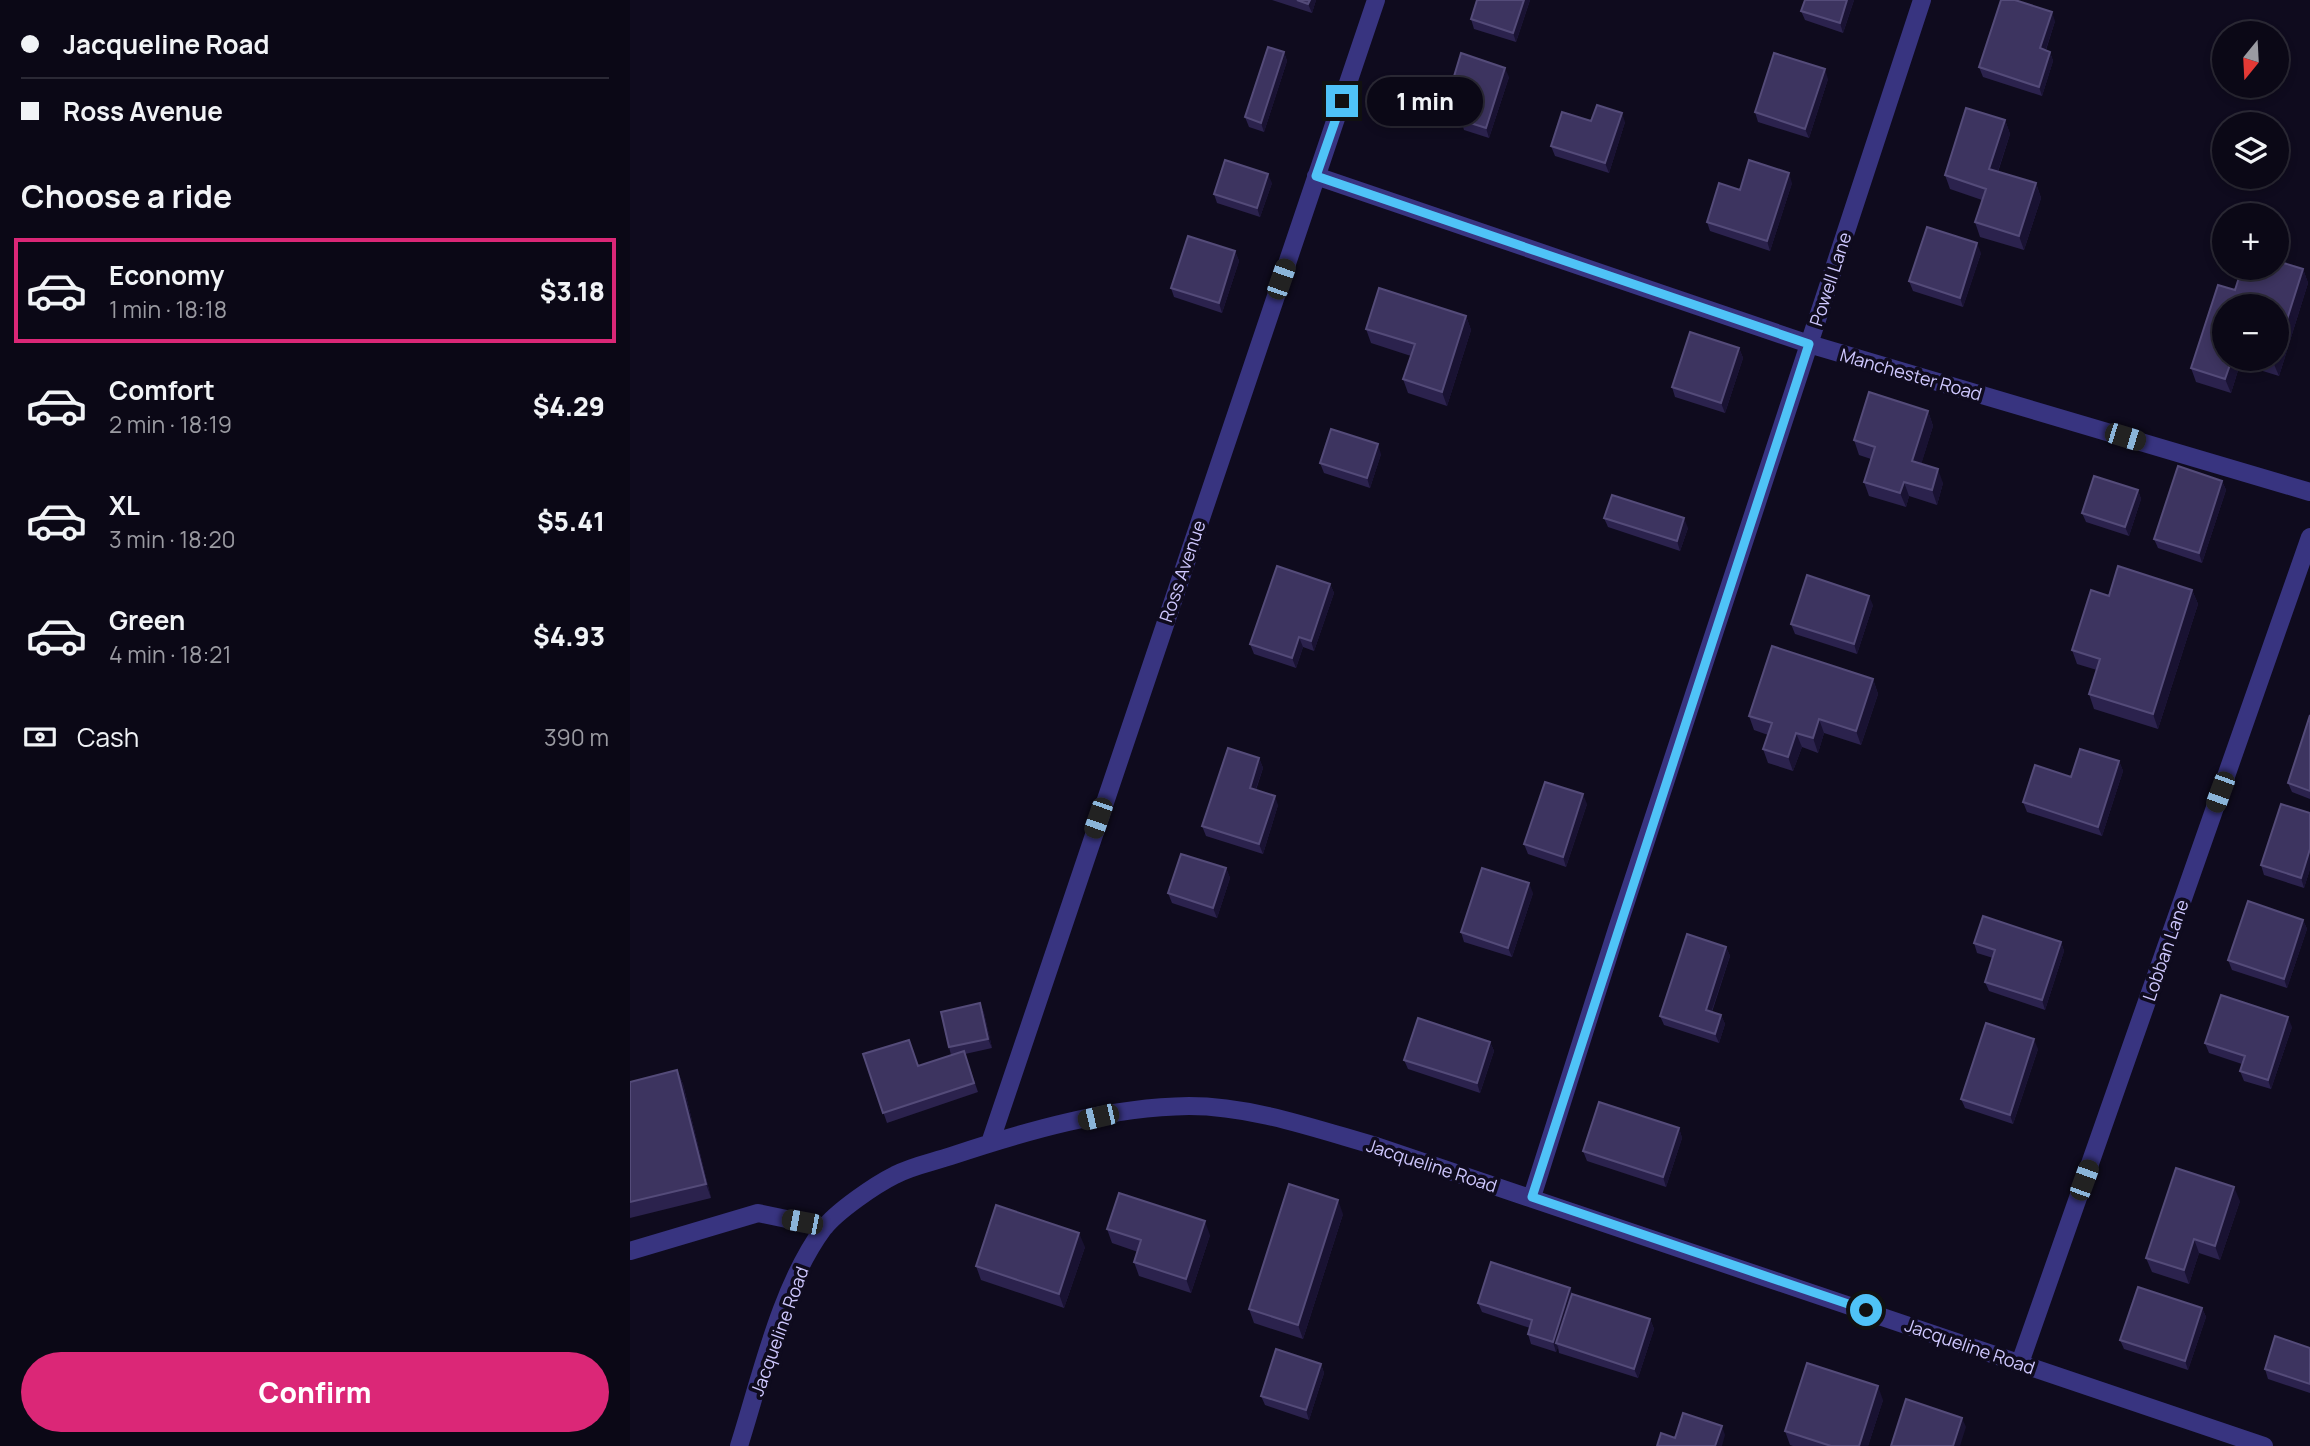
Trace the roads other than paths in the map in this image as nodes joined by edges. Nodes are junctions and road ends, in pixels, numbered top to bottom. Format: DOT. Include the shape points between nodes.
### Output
graph roads {
  1 [pos="1376,0"];
  2 [pos="1922,0"];
  3 [pos="1316,176"];
  4 [pos="1809,344"];
  5 [pos="2310,492"];
  6 [pos="2310,537"];
  7 [pos="989,1143"];
  8 [pos="1532,1197"];
  9 [pos="825,1227"];
  10 [pos="630,1251"];
  11 [pos="2020,1363"];
  12 [pos="739,1446"];
  13 [pos="2264,1446"];
  1 -- 3 [label="street, Ross Avenue"];
  2 -- 4 [label="street, Powell Lane"];
  3 -- 4 [label="street, Manchester Road"];
  3 -- 7 [label="street, Ross Avenue"];
  4 -- 5 [label="street, Manchester Road"];
  4 -- 8 [label="street, Powell Lane"];
  6 -- 11 [label="street, Lobban Lane"];
  7 -- 8 [label="street, Jacqueline Road" via="1119,1112 1189,1106 1234,1110 1376,1146"];
  7 -- 9 [label="street, Jacqueline Road" via="897,1174"];
  8 -- 11 [label="street, Jacqueline Road"];
  9 -- 10 [label="street" via="758,1213"];
  9 -- 12 [label="street, Jacqueline Road" via="796,1278"];
  11 -- 13 [label="street, Jacqueline Road"];
}
